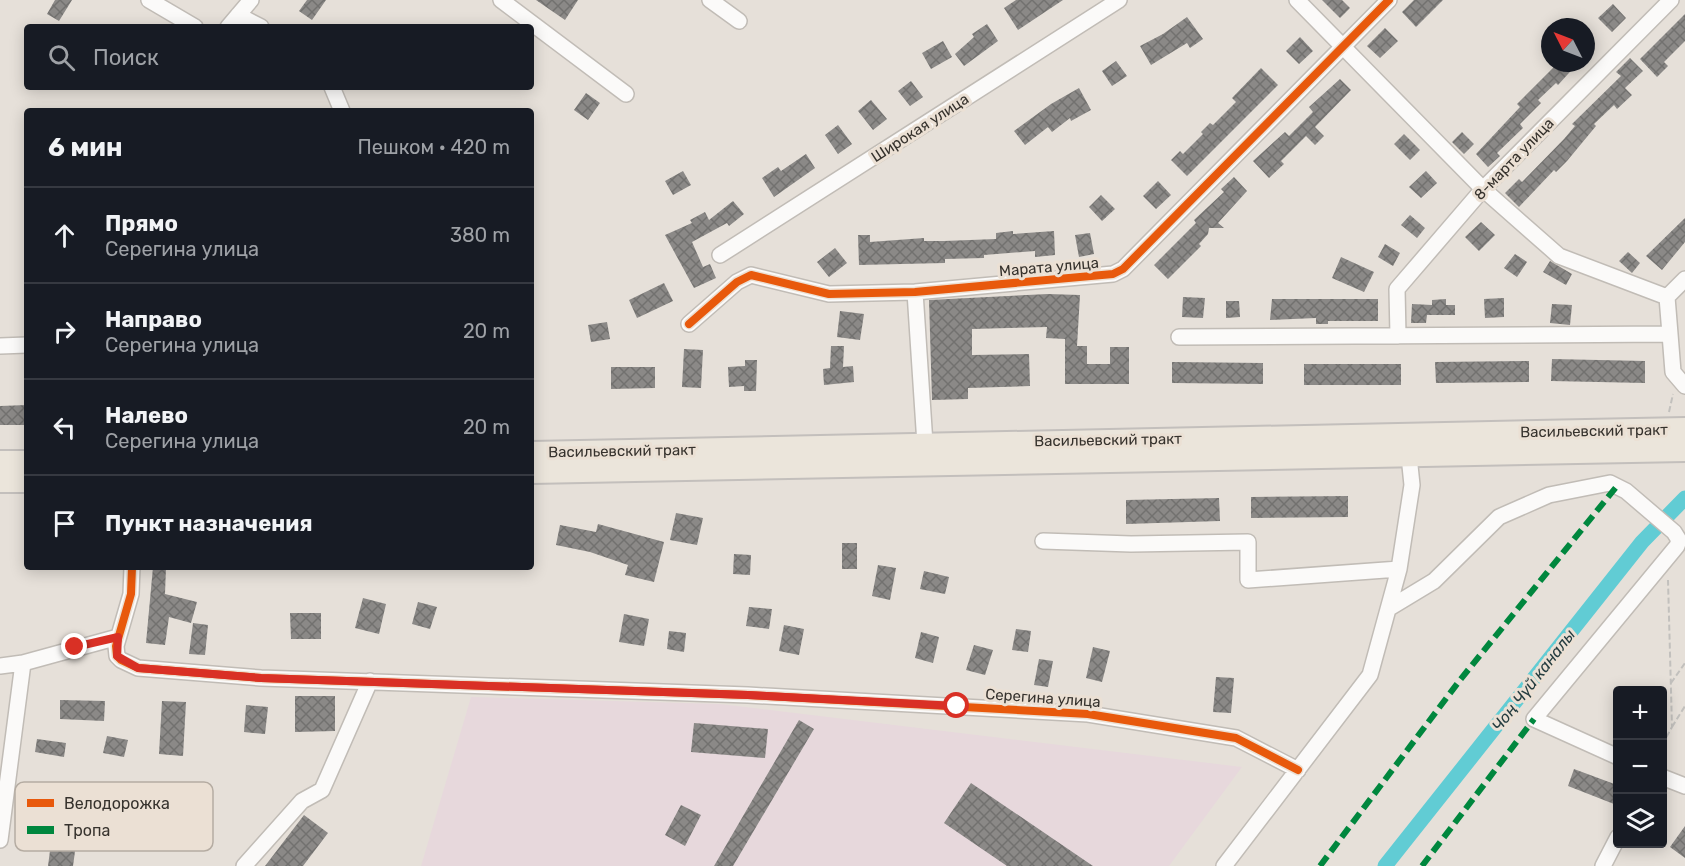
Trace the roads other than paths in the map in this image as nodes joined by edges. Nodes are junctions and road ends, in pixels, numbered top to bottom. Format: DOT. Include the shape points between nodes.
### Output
graph roads {
  1 [pos="149,0"];
  2 [pos="251,0"];
  3 [pos="501,0"];
  4 [pos="710,0"];
  5 [pos="1119,0"];
  6 [pos="1297,0"];
  7 [pos="1389,0"];
  8 [pos="1671,0"];
  9 [pos="233,21"];
  10 [pos="739,21"];
  11 [pos="190,24"];
  12 [pos="533,24"];
  13 [pos="534,25"];
  14 [pos="1343,46"];
  15 [pos="333,90"];
  16 [pos="626,94"];
  17 [pos="341,108"];
  18 [pos="1483,189"];
  19 [pos="720,255"];
  20 [pos="1685,279"];
  21 [pos="915,292"];
  22 [pos="1667,297"];
  23 [pos="689,324"];
  24 [pos="1670,334"];
  25 [pos="1398,336"];
  26 [pos="1179,337"];
  27 [pos="24,345"];
  28 [pos="0,346"];
  29 [pos="1685,386"];
  30 [pos="1678,429"];
  31 [pos="925,444"];
  32 [pos="1685,450"];
  33 [pos="534,453"];
  34 [pos="1409,456"];
  35 [pos="0,462"];
  36 [pos="24,462"];
  37 [pos="534,472"];
  38 [pos="0,481"];
  39 [pos="24,481"];
  40 [pos="1043,541"];
  41 [pos="1399,569"];
  42 [pos="132,570"];
  43 [pos="1391,607"];
  44 [pos="118,637"];
  45 [pos="23,663"];
  46 [pos="0,666"];
  47 [pos="370,681"];
  48 [pos="1613,755"];
  49 [pos="1298,770"];
  50 [pos="1667,779"];
  51 [pos="1685,786"];
  52 [pos="0,840"];
  53 [pos="1613,845"];
  54 [pos="244,866"];
  55 [pos="1224,866"];
  56 [pos="1603,866"];
  1 -- 11 [label="street"];
  2 -- 9 [label="street"];
  3 -- 12 [label="street"];
  4 -- 10 [label="street"];
  5 -- 19 [label="street, Широкая улица"];
  6 -- 14 [label="street"];
  7 -- 14 [label="street, Марата улица"];
  8 -- 18 [label="street, 8-марта улица"];
  13 -- 16 [label="street"];
  14 -- 18 [label="street"];
  14 -- 21 [label="street, Марата улица" via="1123,269 1101,277"];
  15 -- 17 [label="street"];
  18 -- 22 [label="street" via="1559,256"];
  18 -- 25 [label="street, 8-марта улица" via="1397,289"];
  20 -- 22 [label="street"];
  21 -- 23 [label="street, Марата улица" via="829,294 751,275 737,282"];
  21 -- 31 [label="street"];
  22 -- 24 [label="street"];
  24 -- 25 [label="street"];
  24 -- 29 [label="street" via="1673,372"];
  25 -- 26 [label="street"];
  27 -- 28 [label="street"];
  30 -- 31 [label="main road, Васильевский тракт"];
  31 -- 33 [label="main road, Васильевский тракт"];
  32 -- 34 [label="main road, Васильевский тракт"];
  34 -- 37 [label="main road, Васильевский тракт"];
  34 -- 41 [label="street" via="1412,484"];
  35 -- 36 [label="main road"];
  38 -- 39 [label="main road"];
  40 -- 41 [label="street" via="1248,542 1248,580"];
  41 -- 43 [label="street"];
  42 -- 44 [label="street" via="131,594"];
  43 -- 48 [label="street" via="1434,581 1499,517 1549,495 1610,483 1626,491 1679,540 1534,719"];
  43 -- 49 [label="street" via="1370,675"];
  44 -- 45 [label="street"];
  44 -- 47 [label="street, Серегина улица" via="117,656 138,668 261,678"];
  45 -- 46 [label="street"];
  45 -- 52 [label="street"];
  47 -- 49 [label="street, Серегина улица" via="748,695 1088,714 1236,738"];
  47 -- 54 [label="street" via="322,790 302,801"];
  49 -- 55 [label="street"];
  50 -- 51 [label="street"];
  53 -- 56 [label="street"];
}
